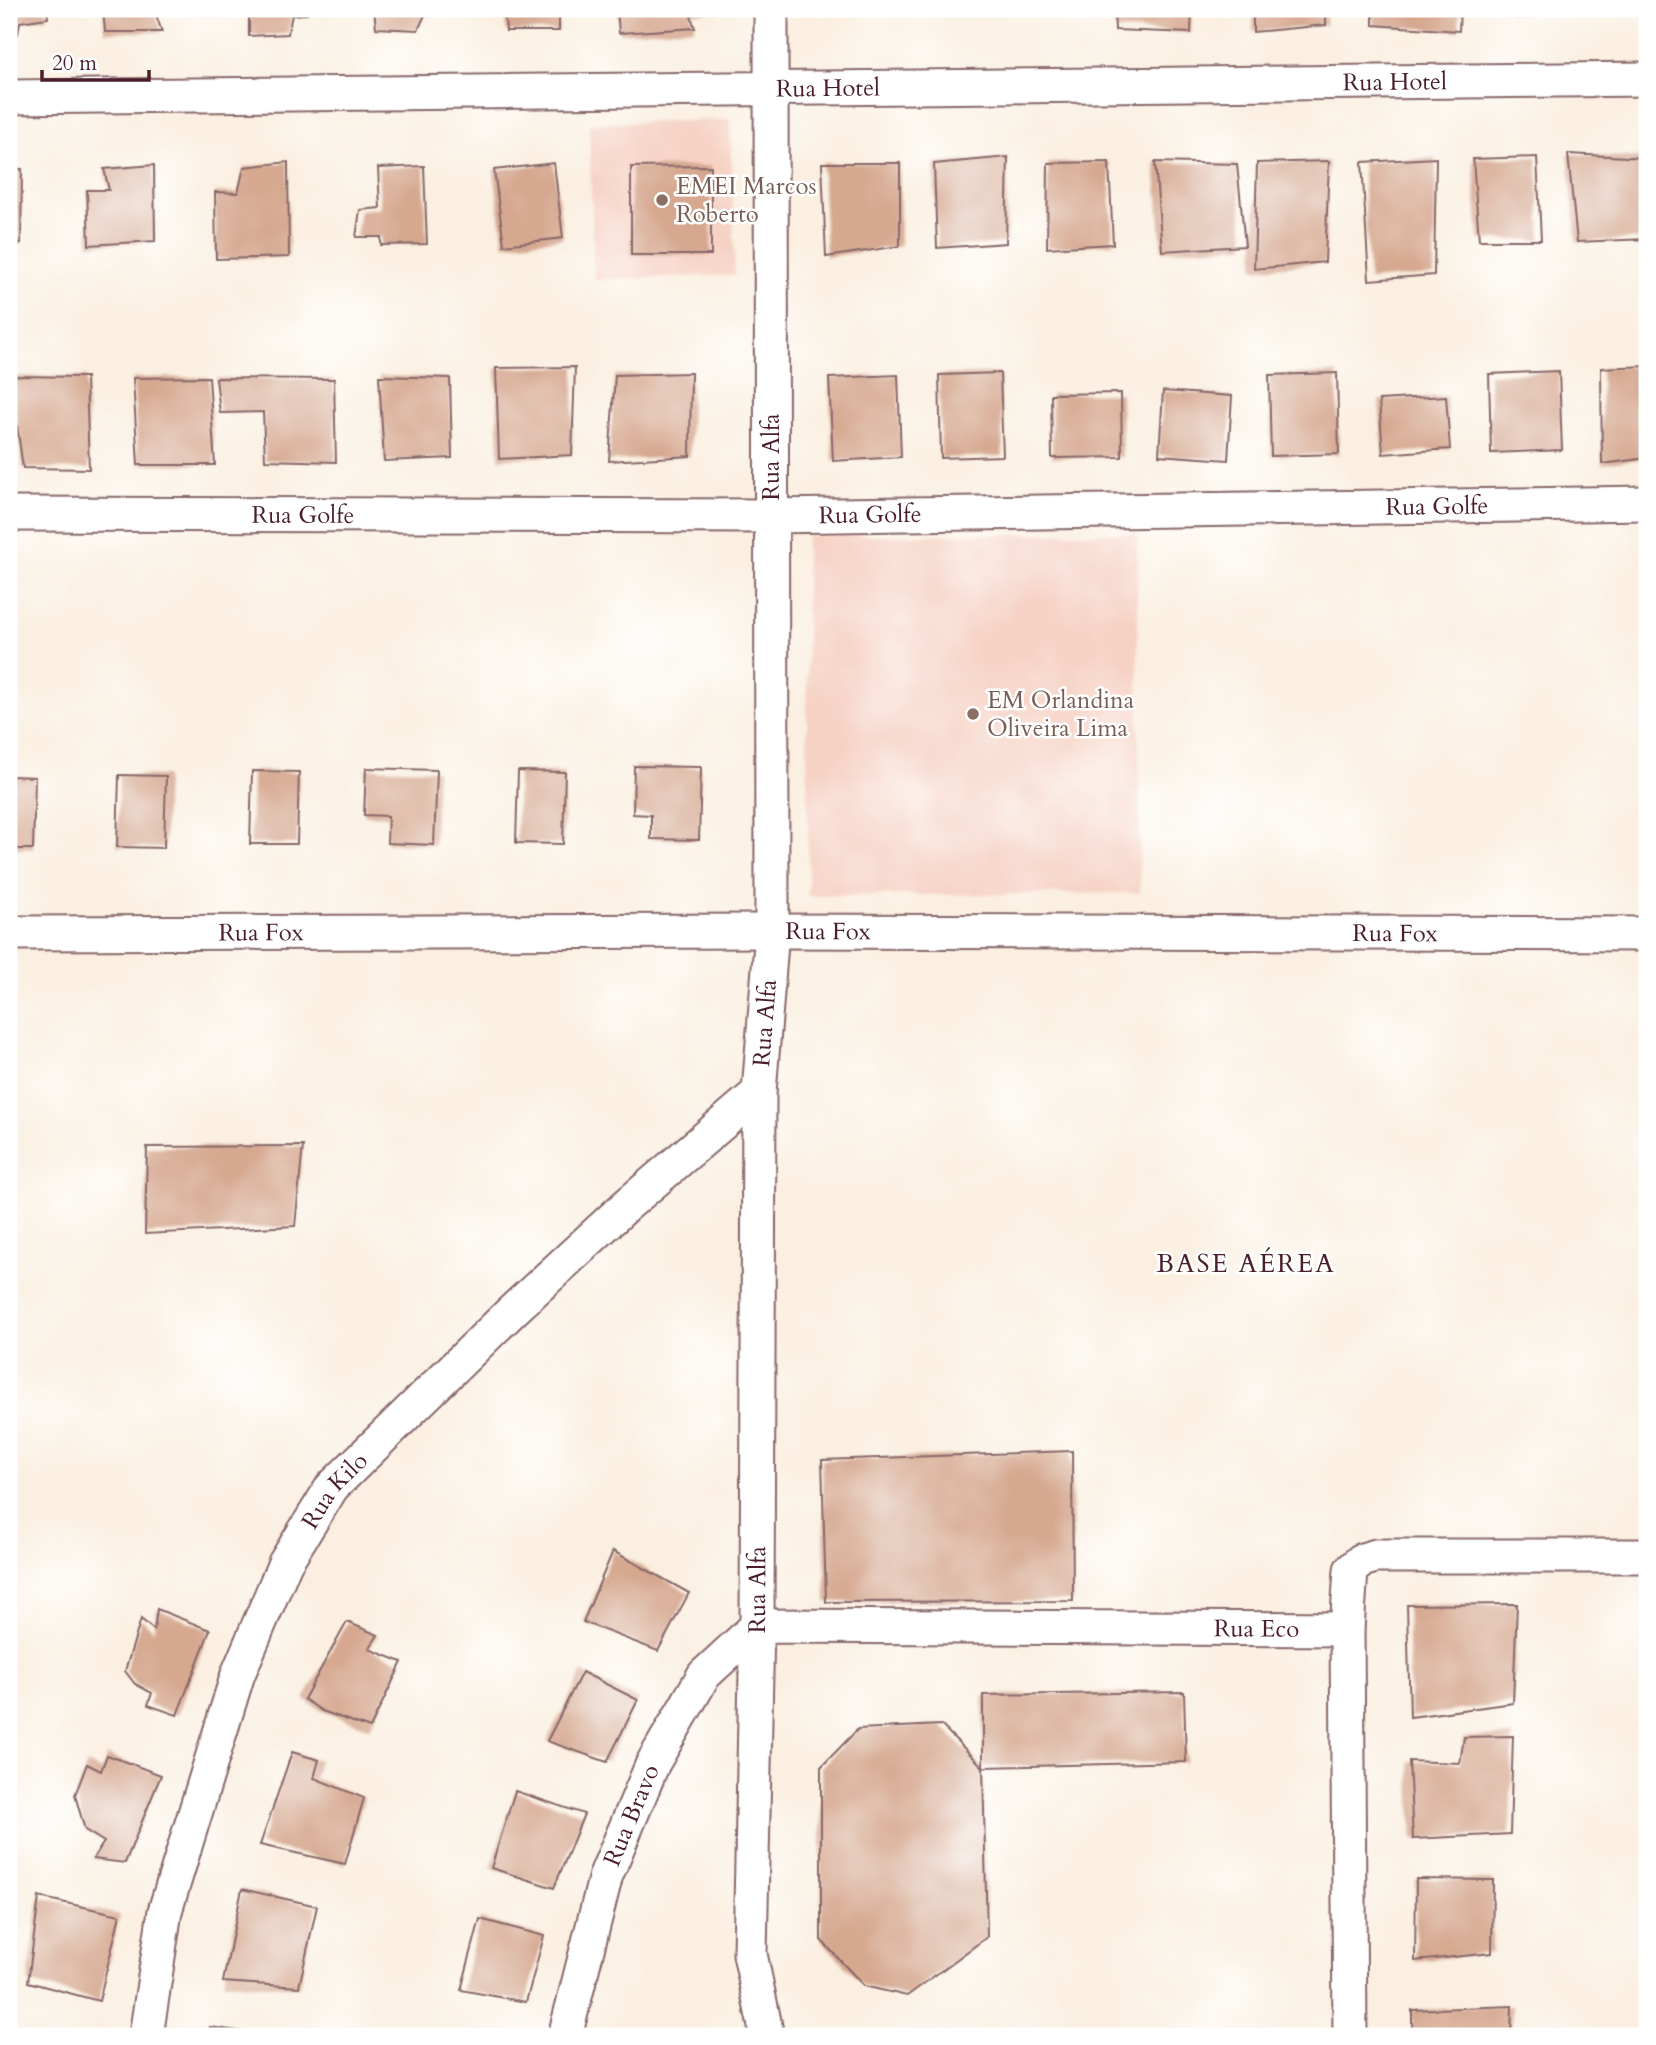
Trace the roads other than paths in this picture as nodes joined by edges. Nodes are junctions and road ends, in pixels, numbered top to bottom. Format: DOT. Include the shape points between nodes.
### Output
graph roads {
  1 [pos="771,9"];
  2 [pos="1647,79"];
  3 [pos="769,91"];
  4 [pos="9,97"];
  5 [pos="1647,503"];
  6 [pos="9,514"];
  7 [pos="771,516"];
  8 [pos="772,931"];
  9 [pos="9,933"];
  10 [pos="1647,934"];
  11 [pos="760,1092"];
  12 [pos="1647,1556"];
  13 [pos="757,1626"];
  14 [pos="1347,1629"];
  15 [pos="146,2036"];
  16 [pos="565,2036"];
  17 [pos="767,2036"];
  18 [pos="1350,2036"];
  1 -- 3 [label="street, Rua Alfa"];
  2 -- 3 [label="street, Rua Hotel"];
  3 -- 4 [label="street, Rua Hotel"];
  3 -- 7 [label="street, Rua Alfa"];
  5 -- 7 [label="street, Rua Golfe"];
  6 -- 7 [label="street, Rua Golfe"];
  7 -- 8 [label="street, Rua Alfa"];
  8 -- 9 [label="street, Rua Fox"];
  8 -- 10 [label="street, Rua Fox"];
  8 -- 11 [label="street, Rua Alfa"];
  11 -- 13 [label="street, Rua Alfa"];
  11 -- 15 [label="street, Rua Kilo" via="628,1204 332,1487 285,1563 238,1674 165,1911"];
  12 -- 14 [label="street" via="1376,1556 1351,1570"];
  13 -- 14 [label="street, Rua Eco"];
  13 -- 16 [label="street, Rua Bravo" via="704,1675 653,1763 606,1875"];
  13 -- 17 [label="street, Rua Alfa" via="750,1954"];
  14 -- 18 [label="street"];
}
